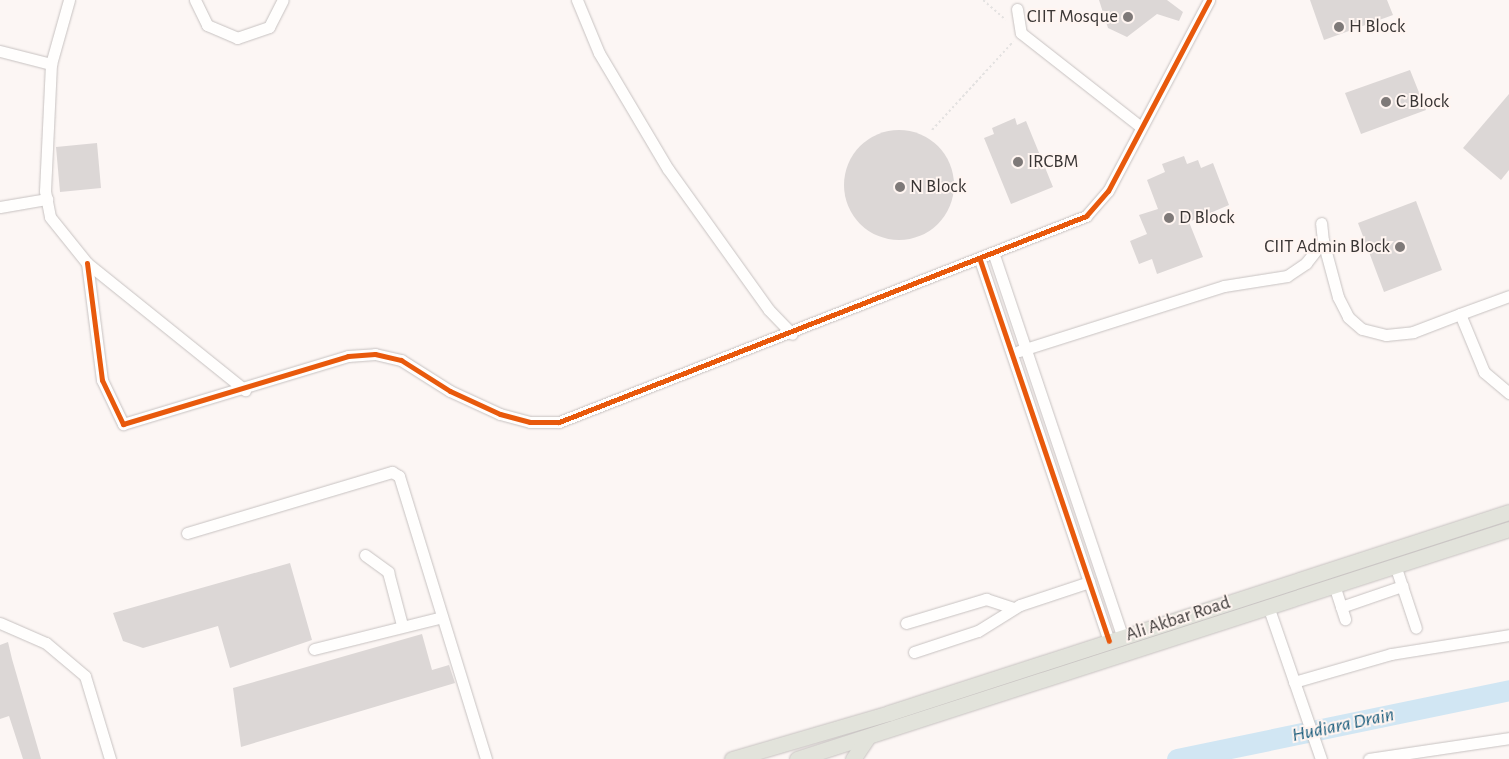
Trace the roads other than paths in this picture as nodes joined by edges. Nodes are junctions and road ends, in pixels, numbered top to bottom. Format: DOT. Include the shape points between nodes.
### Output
graph roads {
  1 [pos="69,0"];
  2 [pos="195,0"];
  3 [pos="283,0"];
  4 [pos="577,0"];
  5 [pos="1209,0"];
  6 [pos="1017,9"];
  7 [pos="0,51"];
  8 [pos="51,64"];
  9 [pos="1141,127"];
  10 [pos="46,199"];
  11 [pos="0,207"];
  12 [pos="1321,223"];
  13 [pos="1323,242"];
  14 [pos="994,255"];
  15 [pos="980,260"];
  16 [pos="87,263"];
  17 [pos="1509,296"];
  18 [pos="1460,314"];
  19 [pos="792,334"];
  20 [pos="1025,349"];
  21 [pos="1012,354"];
  22 [pos="246,390"];
  23 [pos="1509,393"];
  24 [pos="1509,512"];
  25 [pos="1509,529"];
  26 [pos="187,534"];
  27 [pos="365,555"];
  28 [pos="1395,565"];
  29 [pos="1089,582"];
  30 [pos="1334,585"];
  31 [pos="1402,586"];
  32 [pos="1268,606"];
  33 [pos="1341,607"];
  34 [pos="1013,608"];
  35 [pos="442,617"];
  36 [pos="1345,619"];
  37 [pos="0,623"];
  38 [pos="906,623"];
  39 [pos="402,625"];
  40 [pos="1416,628"];
  41 [pos="1509,635"];
  42 [pos="1116,639"];
  43 [pos="314,649"];
  44 [pos="914,652"];
  45 [pos="1296,687"];
  46 [pos="822,733"];
  47 [pos="868,737"];
  48 [pos="1509,738"];
  49 [pos="800,740"];
  50 [pos="828,754"];
  51 [pos="802,758"];
  52 [pos="110,759"];
  53 [pos="486,759"];
  54 [pos="732,759"];
  55 [pos="853,759"];
  56 [pos="1321,759"];
  57 [pos="1370,759"];
  1 -- 8 [label="street"];
  2 -- 3 [label="street" via="207,25 237,38 269,27"];
  4 -- 19 [label="street" via="629,108 668,169 770,310"];
  5 -- 9 [label="street"];
  6 -- 9 [label="street" via="1021,33"];
  7 -- 8 [label="street"];
  8 -- 10 [label="street"];
  9 -- 14 [label="street" via="1099,206 1073,224"];
  10 -- 11 [label="street"];
  10 -- 16 [label="street" via="50,217"];
  12 -- 13 [label="street"];
  13 -- 18 [label="street" via="1338,297 1348,317 1362,329 1386,335 1413,332"];
  13 -- 20 [label="street" via="1306,263 1287,276 1224,286"];
  14 -- 15 [label="street"];
  14 -- 20 [label="street"];
  15 -- 19 [label="street"];
  15 -- 21 [label="street"];
  16 -- 22 [label="street"];
  16 -- 22 [label="street" via="102,380 123,424"];
  17 -- 18 [label="street"];
  18 -- 23 [label="street" via="1484,372"];
  19 -- 22 [label="street" via="559,422 530,422 500,414 450,391 401,360 375,354 348,356"];
  20 -- 21 [label="street"];
  20 -- 42 [label="street"];
  21 -- 29 [label="street"];
  24 -- 42 [label="main road, Ali Akbar Road"];
  25 -- 28 [label="main road, Ali Akbar Road"];
  26 -- 35 [label="street" via="392,472 399,476"];
  27 -- 39 [label="street" via="388,572"];
  28 -- 30 [label="main road, Ali Akbar Road"];
  28 -- 31 [label="street"];
  29 -- 34 [label="street"];
  29 -- 42 [label="street"];
  30 -- 32 [label="main road, Ali Akbar Road"];
  30 -- 33 [label="street"];
  31 -- 33 [label="street"];
  31 -- 40 [label="street"];
  32 -- 45 [label="street"];
  32 -- 47 [label="main road, Ali Akbar Road"];
  33 -- 36 [label="street"];
  34 -- 38 [label="street" via="986,599"];
  34 -- 44 [label="street" via="978,631"];
  35 -- 39 [label="street"];
  35 -- 53 [label="street"];
  37 -- 52 [label="street" via="46,643 85,676"];
  39 -- 43 [label="street"];
  41 -- 45 [label="street" via="1391,654"];
  42 -- 46 [label="main road, Ali Akbar Road"];
  45 -- 56 [label="street"];
  46 -- 49 [label="main road, Ali Akbar Road"];
  46 -- 50 [label="main road"];
  47 -- 50 [label="main road, Ali Akbar Road"];
  47 -- 55 [label="main road"];
  48 -- 57 [label="street"];
  49 -- 51 [label="main road"];
  49 -- 54 [label="main road, Ali Akbar Road"];
  50 -- 51 [label="main road, Ali Akbar Road"];
}
